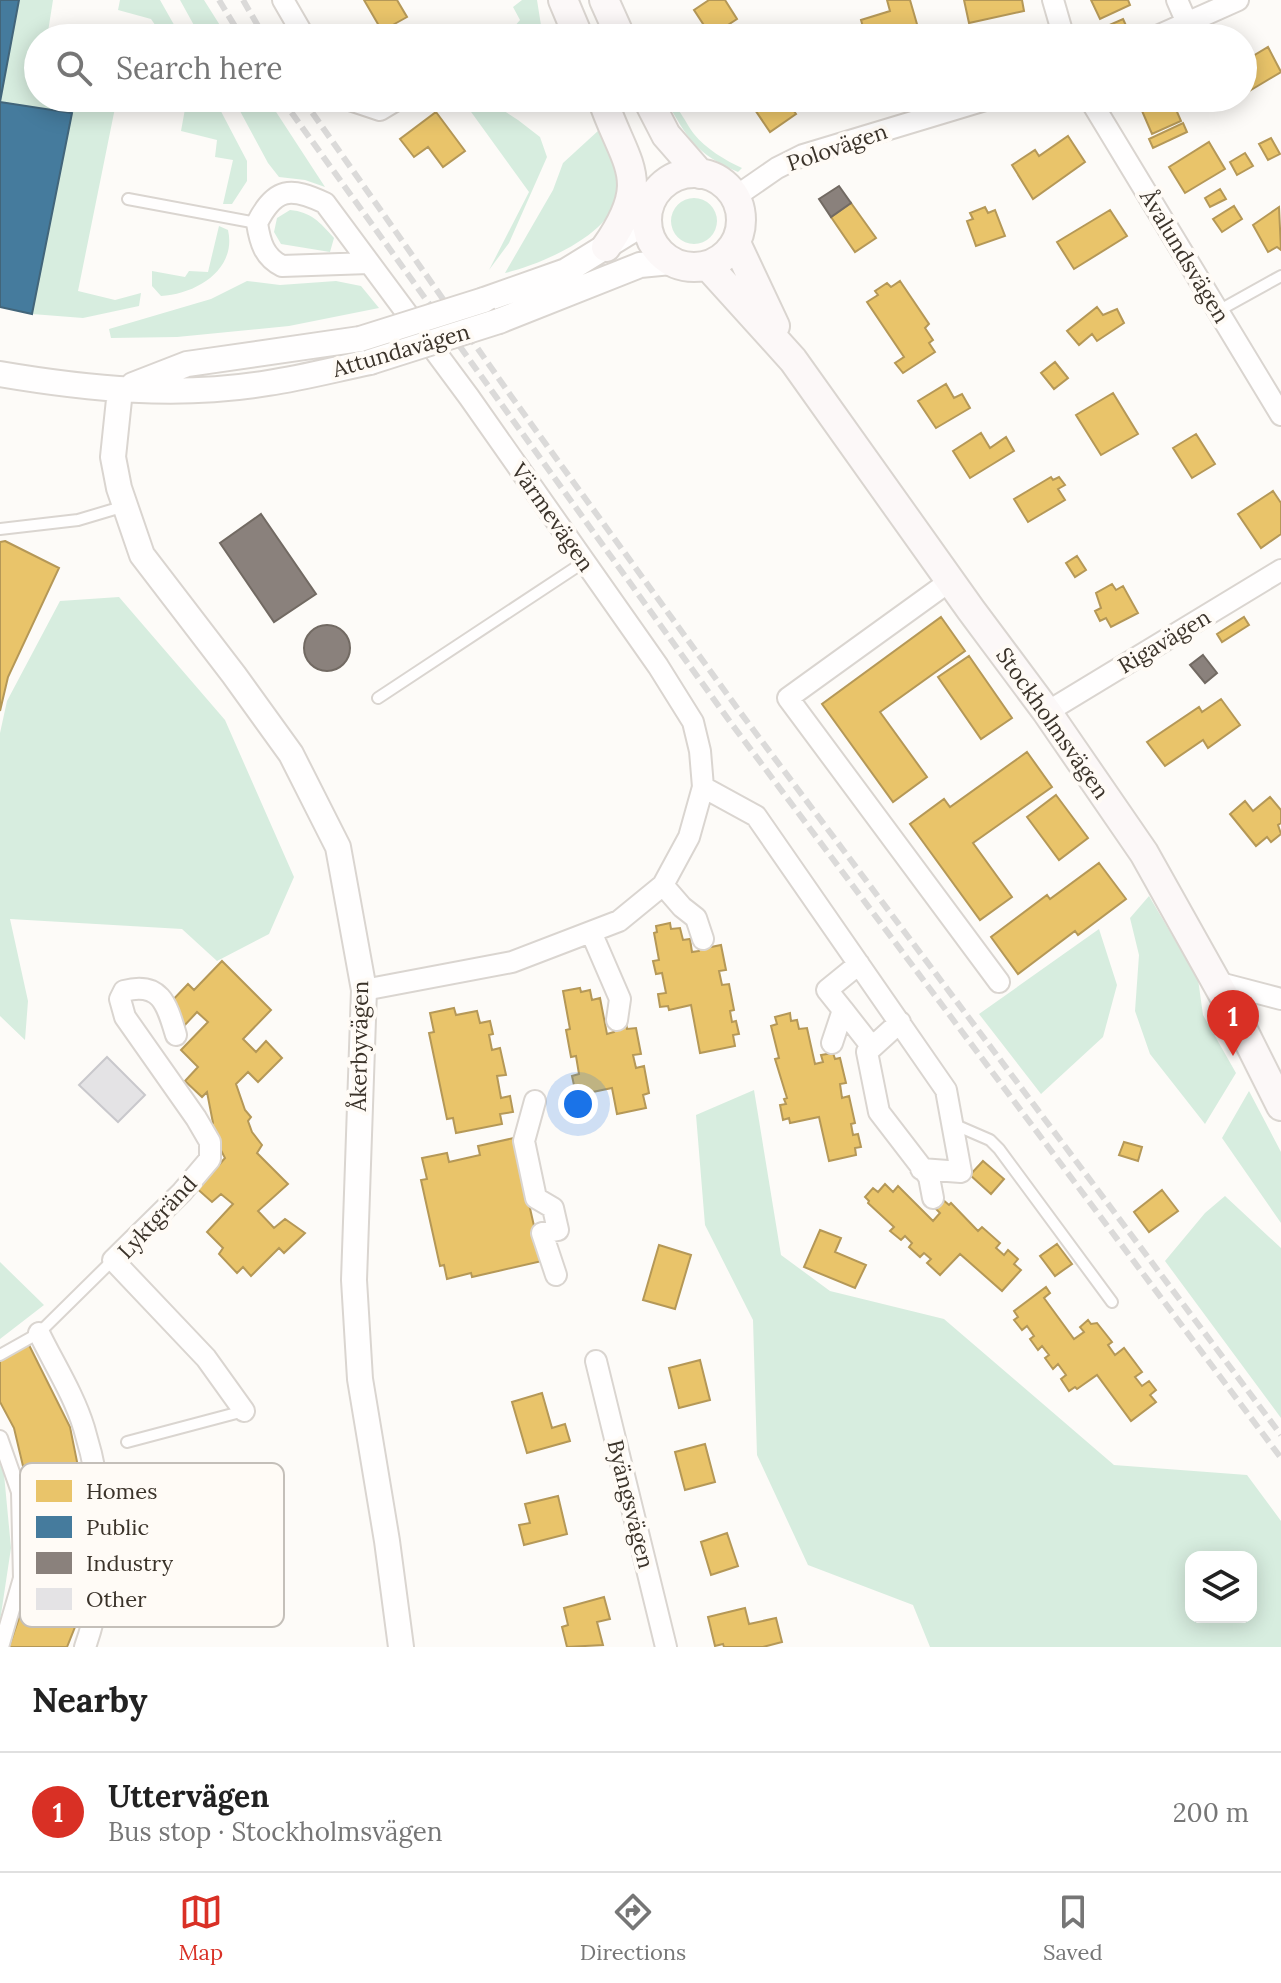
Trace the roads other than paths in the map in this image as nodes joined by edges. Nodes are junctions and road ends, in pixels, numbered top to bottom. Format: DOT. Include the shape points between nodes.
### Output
graph roads {
  1 [pos="283,0"];
  2 [pos="563,0"];
  3 [pos="604,0"];
  4 [pos="1053,0"];
  5 [pos="1177,0"];
  6 [pos="1238,0"];
  7 [pos="1187,23"];
  8 [pos="297,24"];
  9 [pos="573,24"];
  10 [pos="615,24"];
  11 [pos="1060,24"];
  12 [pos="608,112"];
  13 [pos="619,112"];
  14 [pos="654,112"];
  15 [pos="946,112"];
  16 [pos="1097,112"];
  17 [pos="700,174"];
  18 [pos="655,194"];
  19 [pos="735,197"];
  20 [pos="128,199"];
  21 [pos="647,221"];
  22 [pos="257,223"];
  23 [pos="736,243"];
  24 [pos="606,247"];
  25 [pos="671,262"];
  26 [pos="369,263"];
  27 [pos="708,266"];
  28 [pos="1281,276"];
  29 [pos="1218,311"];
  30 [pos="793,360"];
  31 [pos="0,374"];
  32 [pos="120,390"];
  33 [pos="1281,415"];
  34 [pos="125,506"];
  35 [pos="0,529"];
  36 [pos="584,562"];
  37 [pos="1281,570"];
  38 [pos="950,581"];
  39 [pos="378,698"];
  40 [pos="1047,712"];
  41 [pos="703,787"];
  42 [pos="663,885"];
  43 [pos="591,932"];
  44 [pos="703,939"];
  45 [pos="859,964"];
  46 [pos="999,982"];
  47 [pos="1216,982"];
  48 [pos="364,990"];
  49 [pos="1281,999"];
  50 [pos="843,1010"];
  51 [pos="617,1020"];
  52 [pos="900,1022"];
  53 [pos="176,1035"];
  54 [pos="832,1043"];
  55 [pos="872,1047"];
  56 [pos="535,1101"];
  57 [pos="1281,1106"];
  58 [pos="953,1124"];
  59 [pos="921,1169"];
  60 [pos="933,1198"];
  61 [pos="113,1260"];
  62 [pos="556,1275"];
  63 [pos="1112,1302"];
  64 [pos="39,1333"];
  65 [pos="0,1355"];
  66 [pos="596,1361"];
  67 [pos="244,1411"];
  68 [pos="0,1438"];
  69 [pos="127,1442"];
  70 [pos="92,1463"];
  71 [pos="20,1535"];
  72 [pos="20,1581"];
  73 [pos="90,1627"];
  74 [pos="1,1647"];
  75 [pos="85,1647"];
  76 [pos="401,1647"];
  77 [pos="666,1647"];
  1 -- 8 [label="street"];
  2 -- 9 [label="main road"];
  3 -- 10 [label="main road"];
  4 -- 11 [label="street"];
  5 -- 7 [label="street"];
  6 -- 7 [label="street"];
  12 -- 24 [label="main road" via="625,152 633,195"];
  13 -- 18 [label="main road" via="640,149"];
  14 -- 17 [label="main road" via="666,135"];
  15 -- 19 [label="street, Polovägen" via="803,155"];
  16 -- 29 [label="street, Åvalundsvägen"];
  17 -- 18 [label="main road" via="675,178"];
  17 -- 19 [label="main road" via="726,185"];
  18 -- 21 [label="main road"];
  19 -- 23 [label="main road" via="741,220"];
  20 -- 22 [label="lane"];
  21 -- 24 [label="street, Attundavägen"];
  21 -- 25 [label="main road" via="653,245"];
  22 -- 26 [label="street" via="264,250 282,266"];
  22 -- 26 [label="street, Värmevägen" via="277,196 305,194 325,203"];
  23 -- 27 [label="main road"];
  23 -- 30 [label="main road, Stockholmsvägen"];
  24 -- 32 [label="street, Attundavägen, bridge" via="566,271 360,339 187,364"];
  25 -- 27 [label="main road" via="689,268"];
  25 -- 32 [label="street, Attundavägen, bridge" via="640,265 499,321 370,362 266,384"];
  26 -- 36 [label="street, Värmevägen"];
  27 -- 30 [label="main road, Stockholmsvägen"];
  28 -- 29 [label="lane"];
  29 -- 33 [label="street, Åvalundsvägen"];
  30 -- 38 [label="main road, Stockholmsvägen"];
  31 -- 32 [label="street, Attundavägen"];
  32 -- 34 [label="street, Åkerbyvägen" via="113,457"];
  34 -- 35 [label="lane" via="78,520"];
  34 -- 48 [label="street, Åkerbyvägen" via="142,555 291,754 338,847"];
  36 -- 39 [label="lane"];
  36 -- 41 [label="street, Värmevägen" via="693,722"];
  37 -- 40 [label="street, Rigavägen"];
  38 -- 40 [label="main road, Stockholmsvägen"];
  38 -- 46 [label="street" via="788,698"];
  40 -- 47 [label="main road, Stockholmsvägen" via="1144,853"];
  41 -- 42 [label="street, Värmevägen" via="689,837"];
  41 -- 45 [label="street" via="756,816"];
  42 -- 43 [label="street, Värmevägen" via="619,921"];
  42 -- 44 [label="street" via="696,918"];
  43 -- 48 [label="street, Värmevägen" via="512,962"];
  43 -- 51 [label="street" via="620,999"];
  45 -- 50 [label="street" via="827,990"];
  45 -- 52 [label="street"];
  47 -- 49 [label="street"];
  47 -- 57 [label="main road, Stockholmsvägen"];
  48 -- 76 [label="street, Åkerbyvägen" via="354,1280 360,1379"];
  50 -- 54 [label="street"];
  50 -- 55 [label="street"];
  52 -- 55 [label="street"];
  52 -- 58 [label="street" via="946,1090"];
  53 -- 61 [label="street, Lyktgränd" via="159,995 142,988 124,991 120,999 125,1017 203,1130 210,1159"];
  55 -- 59 [label="street" via="867,1052 879,1112"];
  56 -- 62 [label="street" via="524,1141 536,1198 553,1208 558,1230 542,1233"];
  58 -- 59 [label="street" via="961,1172"];
  58 -- 63 [label="lane" via="999,1149"];
  59 -- 60 [label="street" via="929,1177"];
  61 -- 64 [label="lane"];
  61 -- 67 [label="street, Lyktgränd" via="206,1358"];
  64 -- 65 [label="lane"];
  64 -- 70 [label="street" via="83,1426"];
  66 -- 77 [label="street, Byängsvägen"];
  67 -- 69 [label="lane"];
  68 -- 71 [label="street" via="19,1492"];
  72 -- 74 [label="street"];
  73 -- 75 [label="street"];
}
